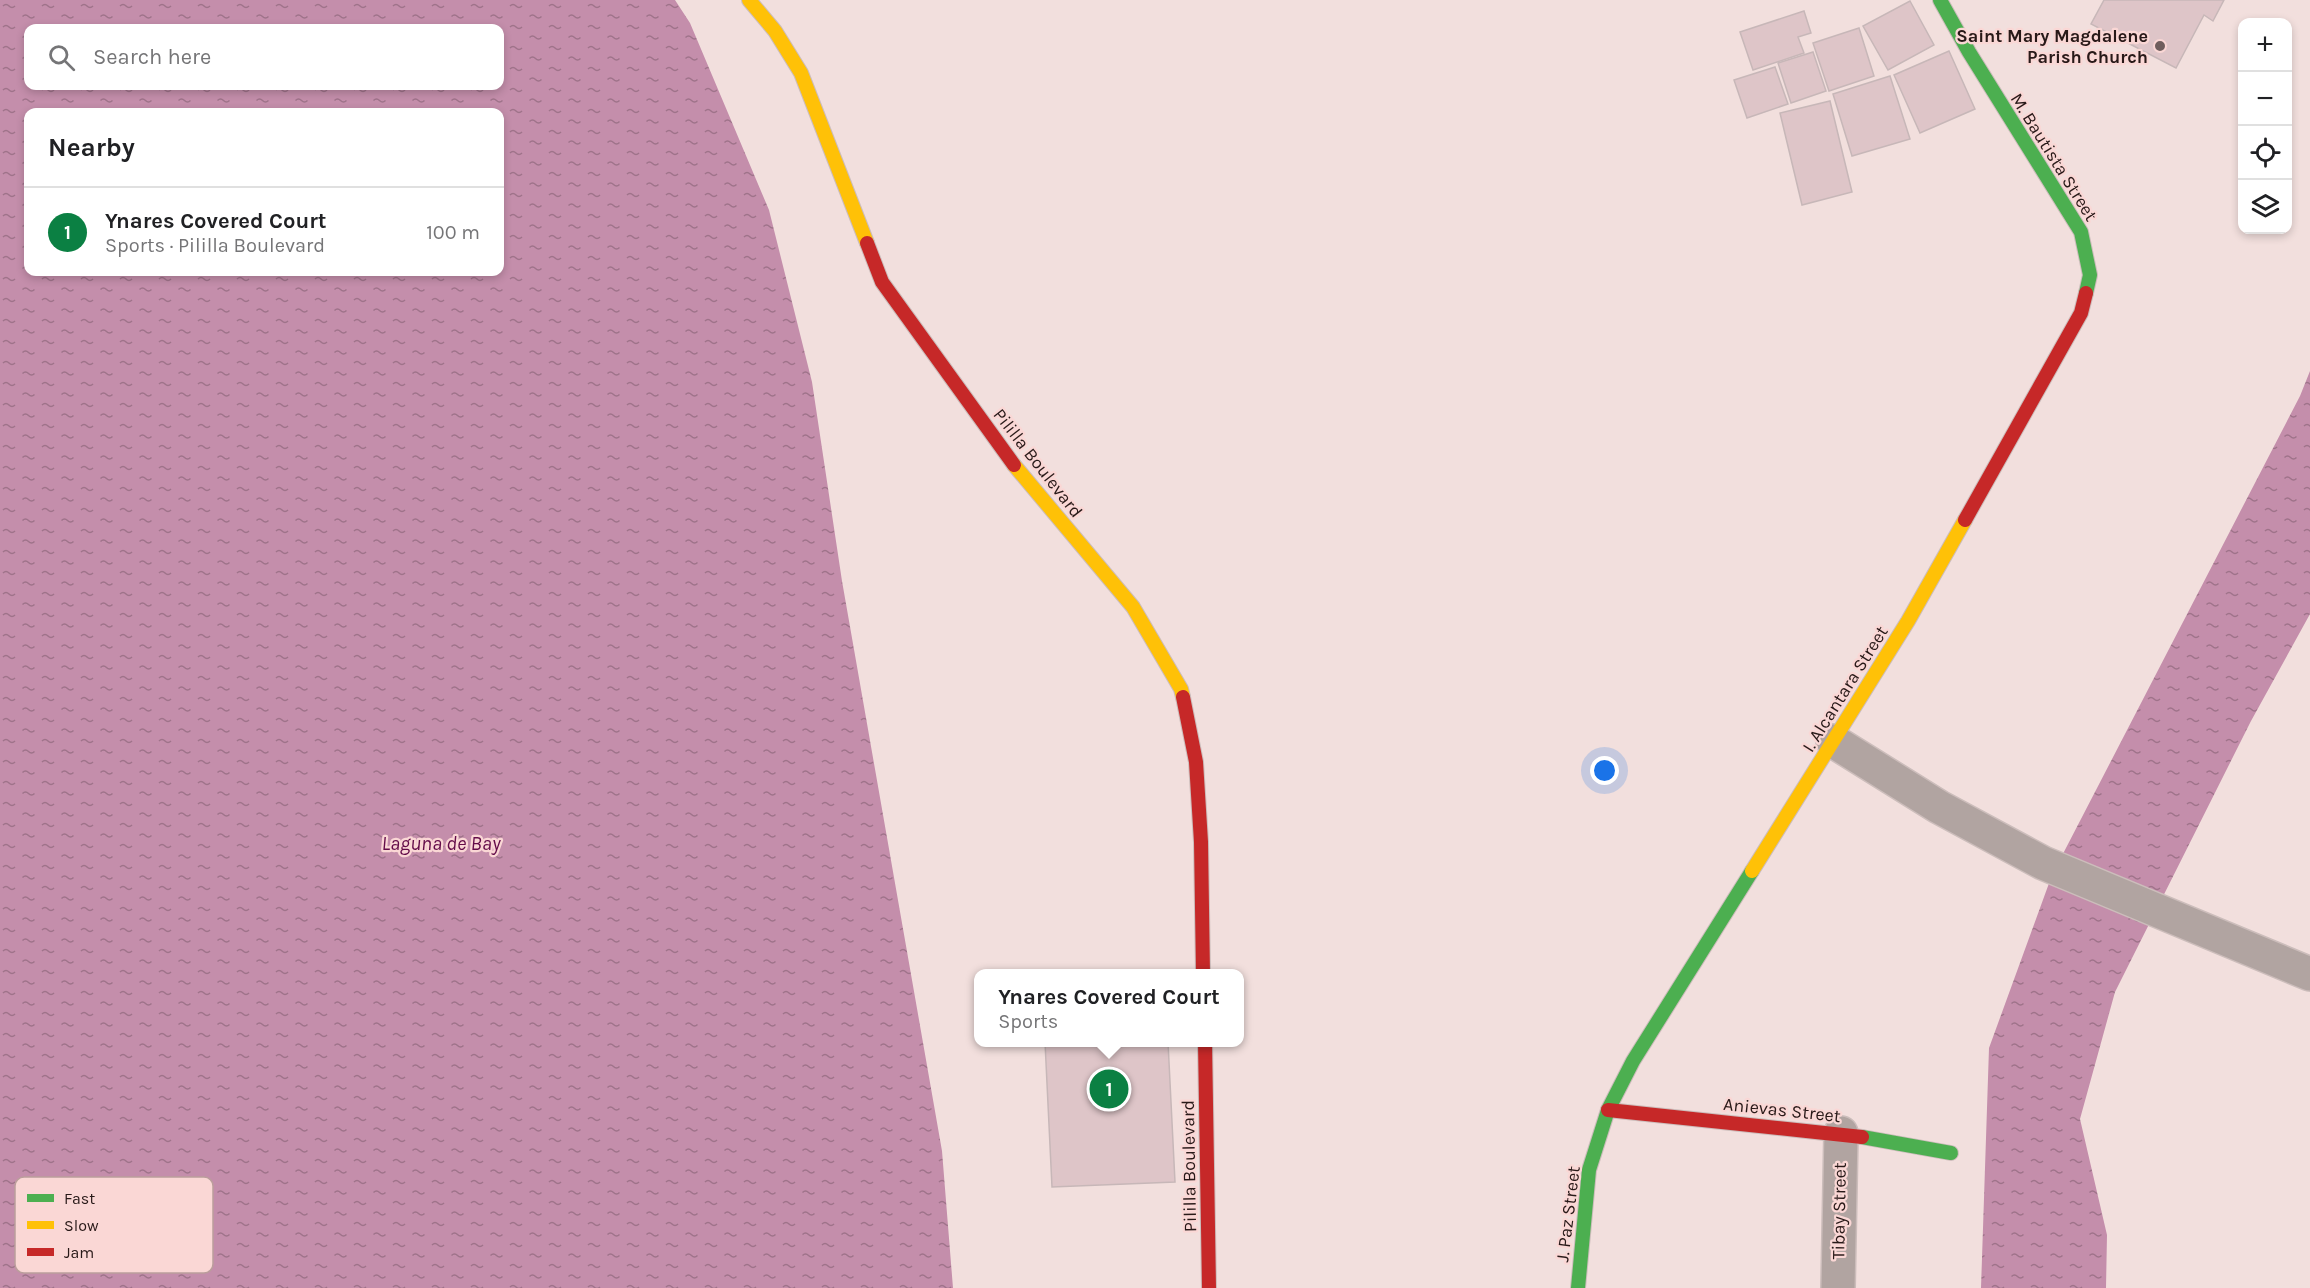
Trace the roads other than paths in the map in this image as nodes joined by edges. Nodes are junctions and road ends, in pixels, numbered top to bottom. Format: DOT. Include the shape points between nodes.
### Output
graph roads {
  1 [pos="748,0"];
  2 [pos="1940,0"];
  3 [pos="2090,275"];
  4 [pos="1833,741"];
  5 [pos="1203,969"];
  6 [pos="2310,974"];
  7 [pos="1205,1047"];
  8 [pos="1608,1110"];
  9 [pos="1841,1133"];
  10 [pos="1951,1154"];
  11 [pos="1209,1288"];
  12 [pos="1578,1288"];
  13 [pos="1838,1288"];
  1 -- 5 [label="street, Pililla Boulevard" via="775,31 801,73 882,282 998,445 1133,607 1181,689 1196,762"];
  2 -- 3 [label="street, M. Bautista Street" via="2081,232"];
  3 -- 4 [label="street, I. Alcantara Street" via="2081,313 1908,621"];
  4 -- 6 [label="street" via="1939,807 2043,863"];
  4 -- 8 [label="street, I. Alcantara Street" via="1633,1061"];
  7 -- 11 [label="street, Pililla Boulevard"];
  8 -- 9 [label="street, Anievas Street"];
  8 -- 12 [label="street, J. Paz Street" via="1589,1170"];
  9 -- 10 [label="street, Anievas Street"];
  9 -- 13 [label="street, Tibay Street"];
}
